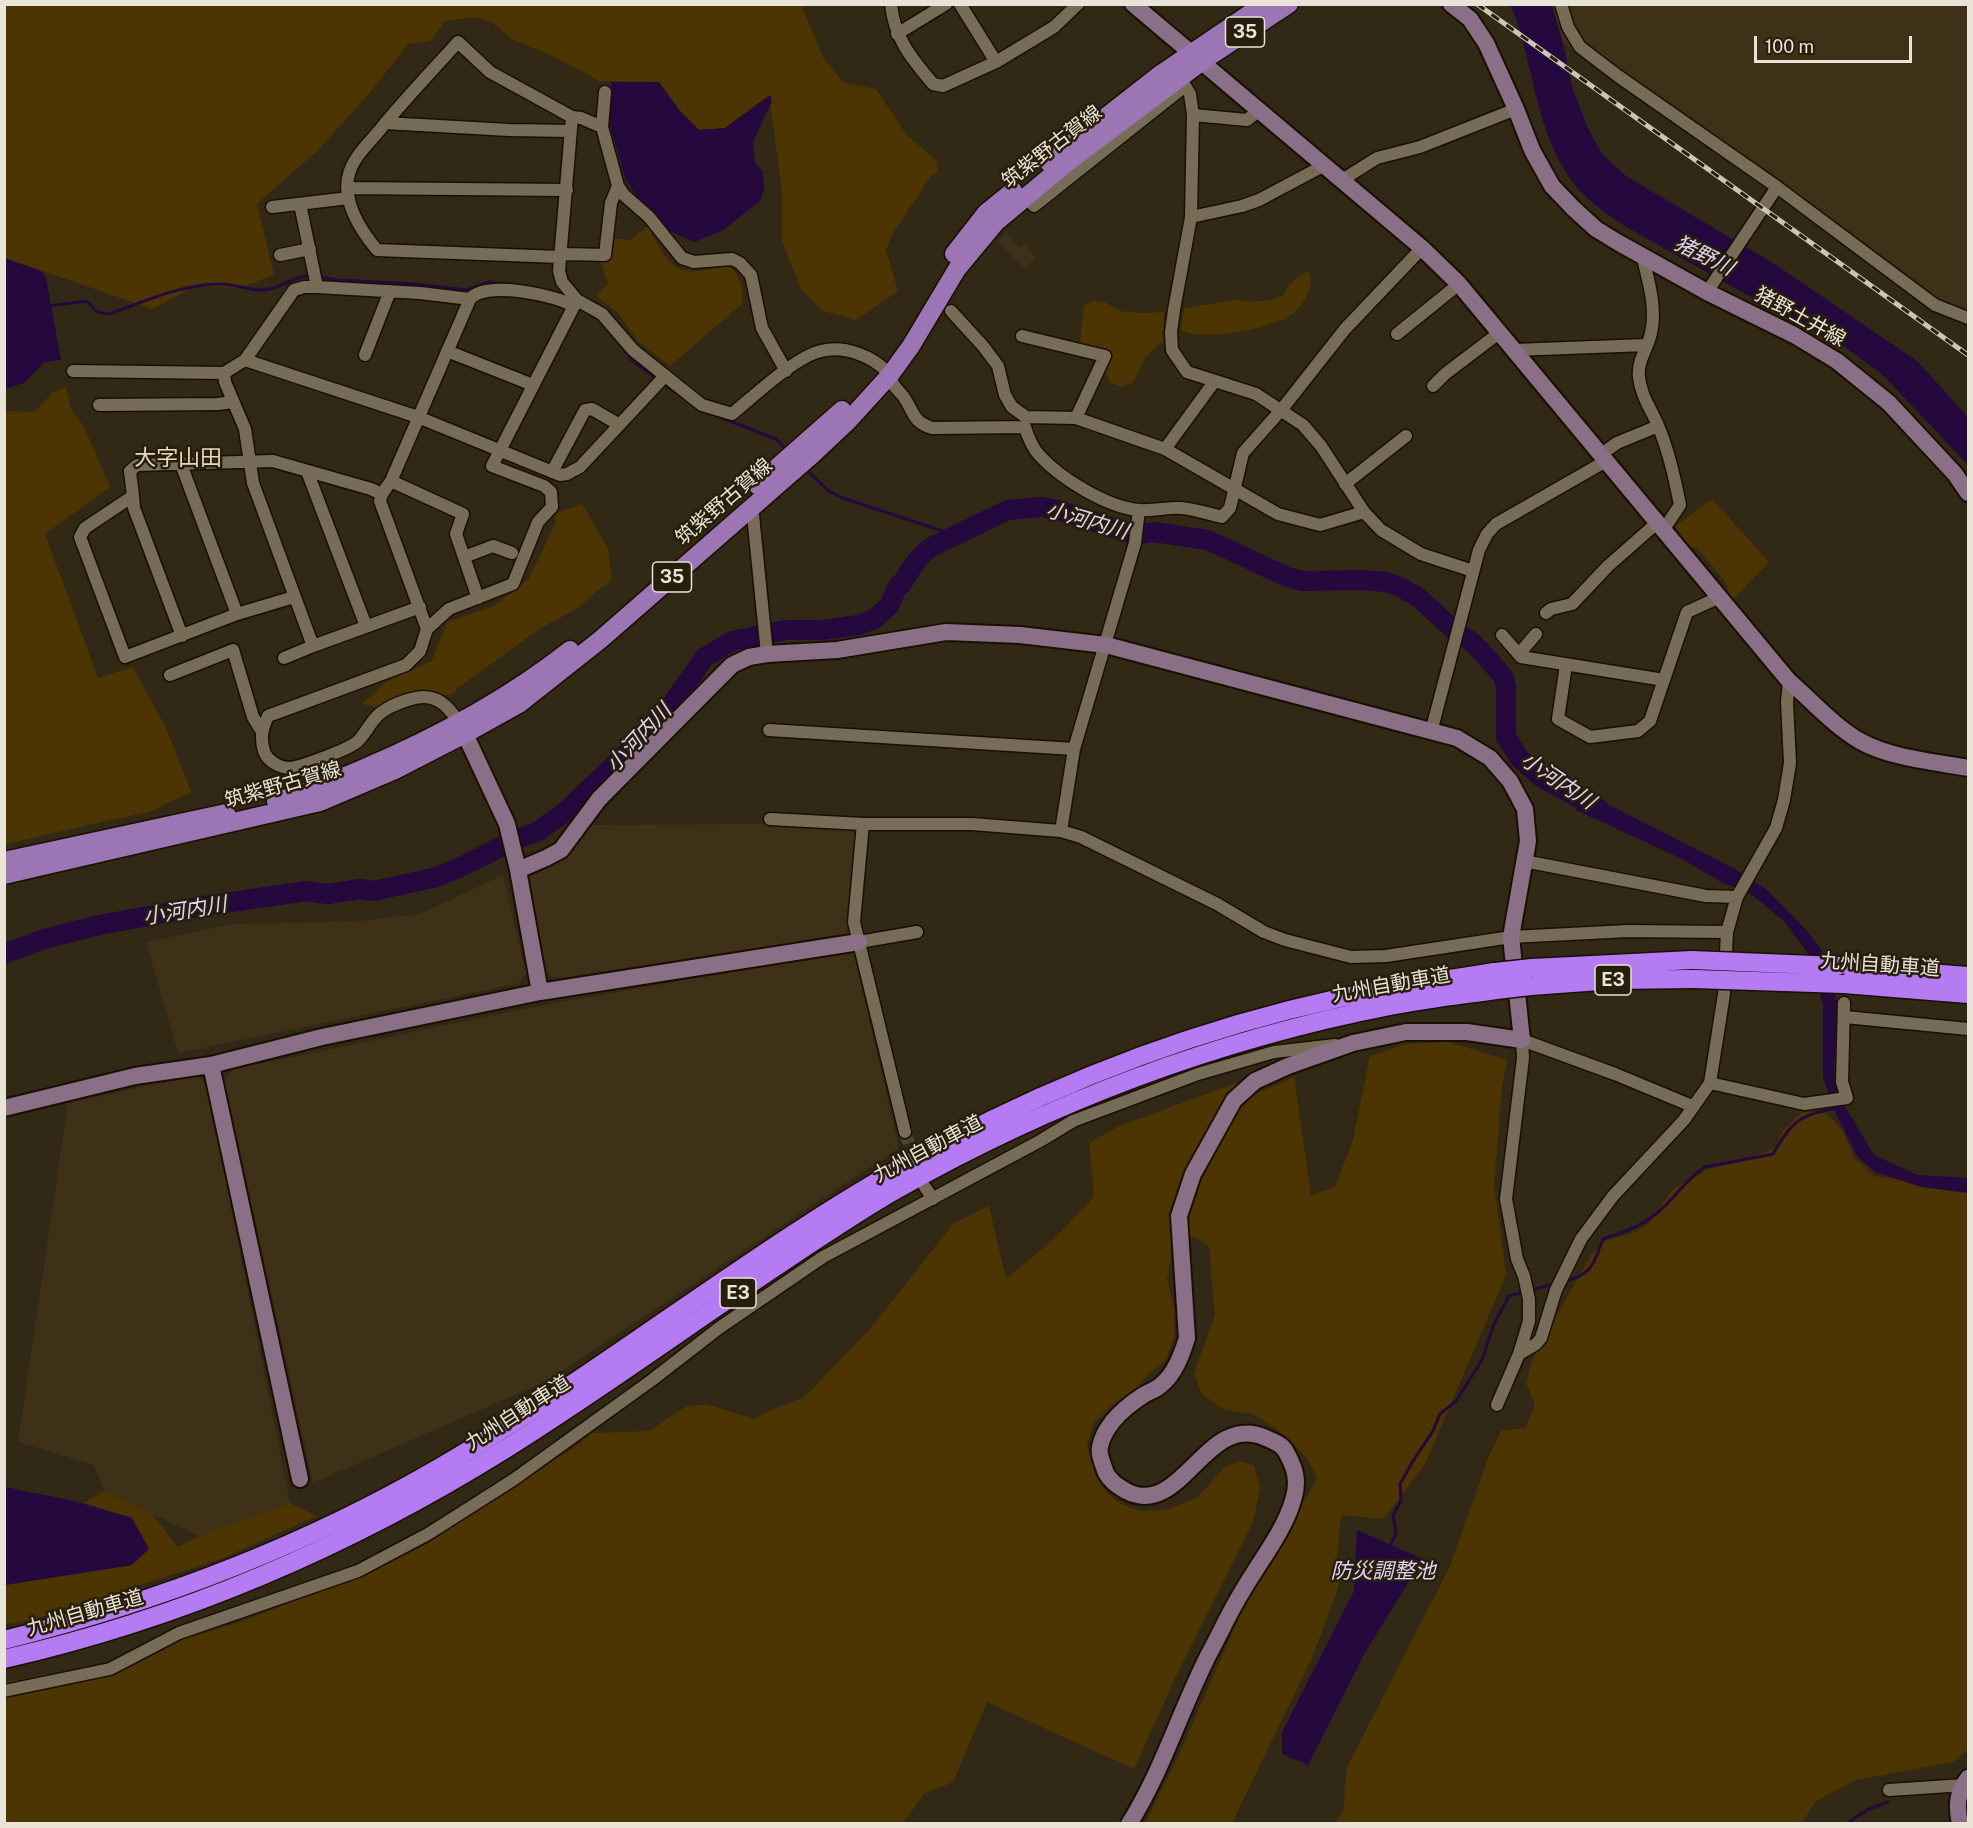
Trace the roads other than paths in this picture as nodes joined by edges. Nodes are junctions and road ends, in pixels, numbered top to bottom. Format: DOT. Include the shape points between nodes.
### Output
graph roads {
  1 [pos="891,4"];
  2 [pos="946,4"];
  3 [pos="960,4"];
  4 [pos="1078,4"];
  5 [pos="1264,4"];
  6 [pos="1289,4"];
  7 [pos="1451,4"];
  8 [pos="1561,4"];
  9 [pos="1134,5"];
  10 [pos="897,34"];
  11 [pos="1195,58"];
  12 [pos="996,62"];
  13 [pos="1181,83"];
  14 [pos="605,92"];
  15 [pos="1516,108"];
  16 [pos="1258,111"];
  17 [pos="1193,115"];
  18 [pos="572,117"];
  19 [pos="386,123"];
  20 [pos="602,127"];
  21 [pos="570,131"];
  22 [pos="1323,166"];
  23 [pos="1342,180"];
  24 [pos="618,186"];
  25 [pos="1777,187"];
  26 [pos="567,190"];
  27 [pos="348,193"];
  28 [pos="300,204"];
  29 [pos="272,207"];
  30 [pos="1191,217"];
  31 [pos="1422,248"];
  32 [pos="310,249"];
  33 [pos="280,255"];
  34 [pos="1642,255"];
  35 [pos="560,257"];
  36 [pos="1459,284"];
  37 [pos="1710,286"];
  38 [pos="317,287"];
  39 [pos="390,291"];
  40 [pos="470,299"];
  41 [pos="575,303"];
  42 [pos="951,311"];
  43 [pos="1968,318"];
  44 [pos="1499,333"];
  45 [pos="1397,334"];
  46 [pos="1022,336"];
  47 [pos="1646,345"];
  48 [pos="1514,350"];
  49 [pos="447,351"];
  50 [pos="365,356"];
  51 [pos="245,360"];
  52 [pos="73,371"];
  53 [pos="786,371"];
  54 [pos="885,371"];
  55 [pos="224,374"];
  56 [pos="665,376"];
  57 [pos="1214,382"];
  58 [pos="533,385"];
  59 [pos="1432,386"];
  60 [pos="233,402"];
  61 [pos="99,405"];
  62 [pos="1282,409"];
  63 [pos="418,417"];
  64 [pos="1076,418"];
  65 [pos="1026,422"];
  66 [pos="618,424"];
  67 [pos="1658,426"];
  68 [pos="1406,436"];
  69 [pos="1165,449"];
  70 [pos="499,451"];
  71 [pos="1603,458"];
  72 [pos="249,461"];
  73 [pos="181,464"];
  74 [pos="308,471"];
  75 [pos="552,472"];
  76 [pos="391,481"];
  77 [pos="1344,484"];
  78 [pos="1234,489"];
  79 [pos="1968,493"];
  80 [pos="382,494"];
  81 [pos="133,496"];
  82 [pos="749,509"];
  83 [pos="1364,512"];
  84 [pos="1138,513"];
  85 [pos="1661,525"];
  86 [pos="512,553"];
  87 [pos="464,557"];
  88 [pos="1473,571"];
  89 [pos="294,597"];
  90 [pos="1720,597"];
  91 [pos="478,598"];
  92 [pos="420,607"];
  93 [pos="1546,613"];
  94 [pos="237,615"];
  95 [pos="366,626"];
  96 [pos="427,629"];
  97 [pos="1536,634"];
  98 [pos="1502,635"];
  99 [pos="182,636"];
  100 [pos="1106,645"];
  101 [pos="313,646"];
  102 [pos="766,650"];
  103 [pos="1519,654"];
  104 [pos="284,658"];
  105 [pos="1566,665"];
  106 [pos="170,675"];
  107 [pos="1664,680"];
  108 [pos="1789,681"];
  109 [pos="462,728"];
  110 [pos="261,730"];
  111 [pos="769,730"];
  112 [pos="1431,732"];
  113 [pos="1074,749"];
  114 [pos="1968,768"];
  115 [pos="770,819"];
  116 [pos="862,824"];
  117 [pos="1061,831"];
  118 [pos="4,861"];
  119 [pos="1524,861"];
  120 [pos="517,865"];
  121 [pos="4,875"];
  122 [pos="1737,897"];
  123 [pos="917,932"];
  124 [pos="1727,932"];
  125 [pos="1511,937"];
  126 [pos="859,942"];
  127 [pos="1968,976"];
  128 [pos="1531,977"];
  129 [pos="1496,981"];
  130 [pos="540,992"];
  131 [pos="1968,994"];
  132 [pos="1844,1003"];
  133 [pos="1845,1017"];
  134 [pos="1968,1029"];
  135 [pos="1522,1040"];
  136 [pos="1353,1043"];
  137 [pos="211,1065"];
  138 [pos="1710,1083"];
  139 [pos="1692,1106"];
  140 [pos="4,1108"];
  141 [pos="905,1132"];
  142 [pos="925,1187"];
  143 [pos="933,1198"];
  144 [pos="1519,1354"];
  145 [pos="1497,1405"];
  146 [pos="300,1479"];
  147 [pos="4,1640"];
  148 [pos="4,1659"];
  149 [pos="4,1691"];
  150 [pos="1966,1781"];
  151 [pos="1889,1790"];
  152 [pos="1129,1824"];
  153 [pos="1960,1824"];
  1 -- 10 [label="street"];
  2 -- 10 [label="street"];
  3 -- 12 [label="street"];
  4 -- 12 [label="street" via="1054,27"];
  5 -- 11 [label="main road, 筑紫野古賀線 / 35"];
  6 -- 11 [label="main road, 筑紫野古賀線 / 35"];
  7 -- 15 [label="street, 猪野土井線" via="1470,19 1486,43"];
  8 -- 25 [label="street" via="1580,47"];
  9 -- 11 [label="street"];
  10 -- 12 [label="street" via="933,84 943,86"];
  11 -- 13 [label="main road, 筑紫野古賀線 / 35"];
  11 -- 16 [label="street"];
  11 -- 54 [label="main road, 筑紫野古賀線 / 35" via="1149,83 986,213 945,267"];
  13 -- 17 [label="street" via="1190,94"];
  13 -- 54 [label="main road, 筑紫野古賀線 / 35" via="996,222 957,269 911,346"];
  14 -- 20 [label="street"];
  15 -- 23 [label="street" via="1420,147 1377,158"];
  15 -- 34 [label="street, 猪野土井線" via="1532,150 1552,186 1596,229"];
  16 -- 17 [label="street" via="1247,120"];
  16 -- 22 [label="street"];
  17 -- 30 [label="street"];
  18 -- 19 [label="street" via="490,72 458,42"];
  18 -- 20 [label="street"];
  18 -- 21 [label="street"];
  19 -- 21 [label="street"];
  19 -- 27 [label="street" via="357,157 348,174"];
  20 -- 24 [label="street"];
  21 -- 26 [label="street"];
  22 -- 23 [label="street"];
  22 -- 30 [label="street" via="1259,200"];
  23 -- 31 [label="street"];
  24 -- 35 [label="street" via="611,203 605,255"];
  24 -- 53 [label="street" via="682,258 694,262 732,259 747,269 762,328"];
  25 -- 37 [label="street"];
  25 -- 43 [label="street" via="1935,305"];
  26 -- 27 [label="street"];
  26 -- 35 [label="street"];
  27 -- 28 [label="street"];
  27 -- 35 [label="street" via="358,222 377,250"];
  28 -- 29 [label="street"];
  28 -- 32 [label="street"];
  30 -- 57 [label="street" via="1174,310 1172,350 1187,372"];
  31 -- 36 [label="street"];
  31 -- 62 [label="street" via="1345,329"];
  32 -- 33 [label="street"];
  32 -- 38 [label="street"];
  34 -- 37 [label="street, 猪野土井線"];
  34 -- 47 [label="street" via="1653,316"];
  35 -- 41 [label="street" via="562,282"];
  36 -- 44 [label="street"];
  36 -- 45 [label="street"];
  37 -- 79 [label="street, 猪野土井線" via="1859,377 1916,432"];
  38 -- 39 [label="street"];
  38 -- 51 [label="street" via="294,290"];
  39 -- 40 [label="street"];
  39 -- 50 [label="street"];
  40 -- 41 [label="street" via="474,294 494,289"];
  40 -- 49 [label="street"];
  41 -- 56 [label="street" via="602,314 633,350"];
  41 -- 58 [label="street"];
  42 -- 65 [label="street" via="998,366 1005,395"];
  44 -- 48 [label="street"];
  44 -- 59 [label="street"];
  46 -- 64 [label="street" via="1105,356"];
  47 -- 48 [label="street"];
  47 -- 67 [label="street" via="1639,362 1640,383"];
  48 -- 71 [label="street"];
  49 -- 58 [label="street"];
  49 -- 63 [label="street"];
  51 -- 55 [label="street"];
  51 -- 63 [label="street"];
  52 -- 55 [label="street"];
  53 -- 54 [label="street" via="811,355 829,350 865,355"];
  53 -- 56 [label="street" via="732,414 702,405"];
  54 -- 65 [label="street" via="913,415 932,428"];
  54 -- 82 [label="main road, 筑紫野古賀線 / 35" via="831,437"];
  54 -- 109 [label="main road, 筑紫野古賀線 / 35" via="590,633"];
  55 -- 60 [label="street"];
  56 -- 66 [label="street"];
  57 -- 62 [label="street" via="1256,394"];
  57 -- 69 [label="street"];
  58 -- 70 [label="street"];
  60 -- 61 [label="street"];
  60 -- 72 [label="street" via="245,429"];
  62 -- 77 [label="street" via="1304,425"];
  62 -- 78 [label="street" via="1243,453"];
  63 -- 70 [label="street"];
  63 -- 76 [label="street"];
  64 -- 65 [label="street"];
  64 -- 69 [label="street"];
  65 -- 84 [label="street" via="1029,441 1056,471 1082,488"];
  66 -- 75 [label="street" via="580,467 567,474"];
  66 -- 75 [label="street" via="592,409 585,410"];
  67 -- 71 [label="street" via="1617,443"];
  67 -- 85 [label="street" via="1680,505"];
  68 -- 77 [label="street"];
  69 -- 78 [label="street"];
  70 -- 75 [label="street"];
  70 -- 91 [label="street" via="492,466 544,486 551,492 553,502 538,522 513,584"];
  71 -- 85 [label="street"];
  71 -- 88 [label="street" via="1496,524 1479,550"];
  72 -- 73 [label="street"];
  72 -- 74 [label="street" via="273,461"];
  72 -- 89 [label="street" via="253,483"];
  73 -- 81 [label="street" via="137,465 130,471"];
  73 -- 94 [label="street"];
  74 -- 80 [label="street"];
  74 -- 95 [label="street"];
  76 -- 80 [label="street"];
  76 -- 87 [label="street" via="463,514 456,534"];
  77 -- 83 [label="street"];
  78 -- 83 [label="street" via="1278,514 1320,525"];
  78 -- 84 [label="street" via="1230,508 1222,518 1182,508"];
  80 -- 92 [label="street" via="380,501"];
  81 -- 99 [label="street" via="134,508"];
  81 -- 99 [label="street" via="85,528 80,537 125,657"];
  82 -- 102 [label="street" via="753,515"];
  82 -- 109 [label="main road, 筑紫野古賀線 / 35" via="569,666 519,704"];
  83 -- 88 [label="street" via="1381,530 1421,554"];
  84 -- 100 [label="street" via="1135,543"];
  85 -- 90 [label="street"];
  85 -- 93 [label="street" via="1608,566 1572,604"];
  86 -- 87 [label="street" via="494,546"];
  87 -- 91 [label="street"];
  88 -- 112 [label="street"];
  89 -- 94 [label="street"];
  89 -- 101 [label="street"];
  90 -- 107 [label="street" via="1687,612"];
  90 -- 108 [label="street"];
  91 -- 96 [label="street" via="449,609"];
  92 -- 95 [label="street"];
  92 -- 96 [label="street"];
  94 -- 99 [label="street"];
  95 -- 101 [label="street"];
  96 -- 110 [label="street" via="420,651 406,665 279,711 268,716"];
  97 -- 103 [label="street"];
  98 -- 103 [label="street"];
  100 -- 102 [label="street" via="1020,635 946,632 837,650"];
  100 -- 112 [label="street"];
  100 -- 113 [label="street"];
  101 -- 104 [label="street"];
  102 -- 120 [label="street" via="732,665 599,799 561,850"];
  103 -- 105 [label="street"];
  105 -- 107 [label="street"];
  105 -- 107 [label="street" via="1558,718 1590,737 1638,731 1650,721"];
  106 -- 110 [label="street" via="233,650 253,717"];
  108 -- 114 [label="street" via="1860,741 1886,752"];
  108 -- 122 [label="street" via="1786,702 1790,763 1784,800 1776,828"];
  109 -- 110 [label="street" via="439,700 423,697 385,709 345,750 290,768 265,755"];
  109 -- 118 [label="main road, 筑紫野古賀線 / 35" via="294,796"];
  109 -- 120 [label="street" via="507,824"];
  109 -- 121 [label="main road, 筑紫野古賀線 / 35" via="395,770 320,802"];
  111 -- 113 [label="street"];
  112 -- 119 [label="street" via="1458,738 1490,758 1510,781 1525,809 1528,842"];
  113 -- 117 [label="street"];
  115 -- 116 [label="street"];
  116 -- 117 [label="street" via="972,824"];
  116 -- 126 [label="street" via="854,922"];
  117 -- 125 [label="street" via="1081,837 1207,899 1264,932 1352,957 1386,956"];
  119 -- 122 [label="street" via="1706,896"];
  119 -- 125 [label="street"];
  120 -- 130 [label="street"];
  122 -- 124 [label="street"];
  123 -- 126 [label="street"];
  124 -- 125 [label="street" via="1628,931"];
  124 -- 138 [label="street" via="1724,994"];
  125 -- 135 [label="street"];
  126 -- 130 [label="street"];
  126 -- 141 [label="street"];
  127 -- 128 [label="highway, 九州自動車道 / E3, bridge" via="1692,960"];
  128 -- 129 [label="highway, 九州自動車道 / E3, bridge"];
  128 -- 131 [label="highway, 九州自動車道 / E3, bridge" via="1844,984"];
  129 -- 147 [label="highway, 九州自動車道 / E3" via="1390,988 1338,999 1230,1026 1057,1089 943,1144 844,1201 480,1444 386,1498 297,1542 194,1584"];
  129 -- 148 [label="highway, 九州自動車道 / E3" via="1233,1044 1059,1108 945,1164 848,1219 507,1448 390,1516 253,1581 120,1628"];
  130 -- 137 [label="street" via="322,1037"];
  132 -- 133 [label="street"];
  133 -- 134 [label="street"];
  133 -- 138 [label="street" via="1842,1082 1847,1098 1804,1104"];
  135 -- 136 [label="street" via="1467,1032 1406,1032"];
  135 -- 139 [label="street"];
  135 -- 144 [label="street" via="1506,1199 1529,1299 1528,1322"];
  136 -- 143 [label="street" via="1274,1052 1198,1074 1073,1121"];
  136 -- 152 [label="street" via="1255,1081 1234,1100 1193,1174 1179,1216 1187,1338 1182,1352 1161,1385 1130,1405 1108,1426 1099,1449 1107,1475 1117,1486 1148,1497 1169,1489 1228,1437 1243,1434 1260,1435 1278,1444 1297,1474 1292,1505 1214,1645 1147,1795"];
  137 -- 140 [label="street" via="135,1076"];
  137 -- 146 [label="street"];
  138 -- 139 [label="street"];
  139 -- 144 [label="street" via="1684,1120 1612,1196 1581,1239 1556,1290 1541,1338"];
  142 -- 143 [label="street"];
  143 -- 149 [label="street" via="823,1257 719,1328 559,1448 428,1534 358,1570 179,1633 110,1669"];
  144 -- 145 [label="street"];
  150 -- 151 [label="street"];
  150 -- 153 [label="street" via="1957,1804"];
}
